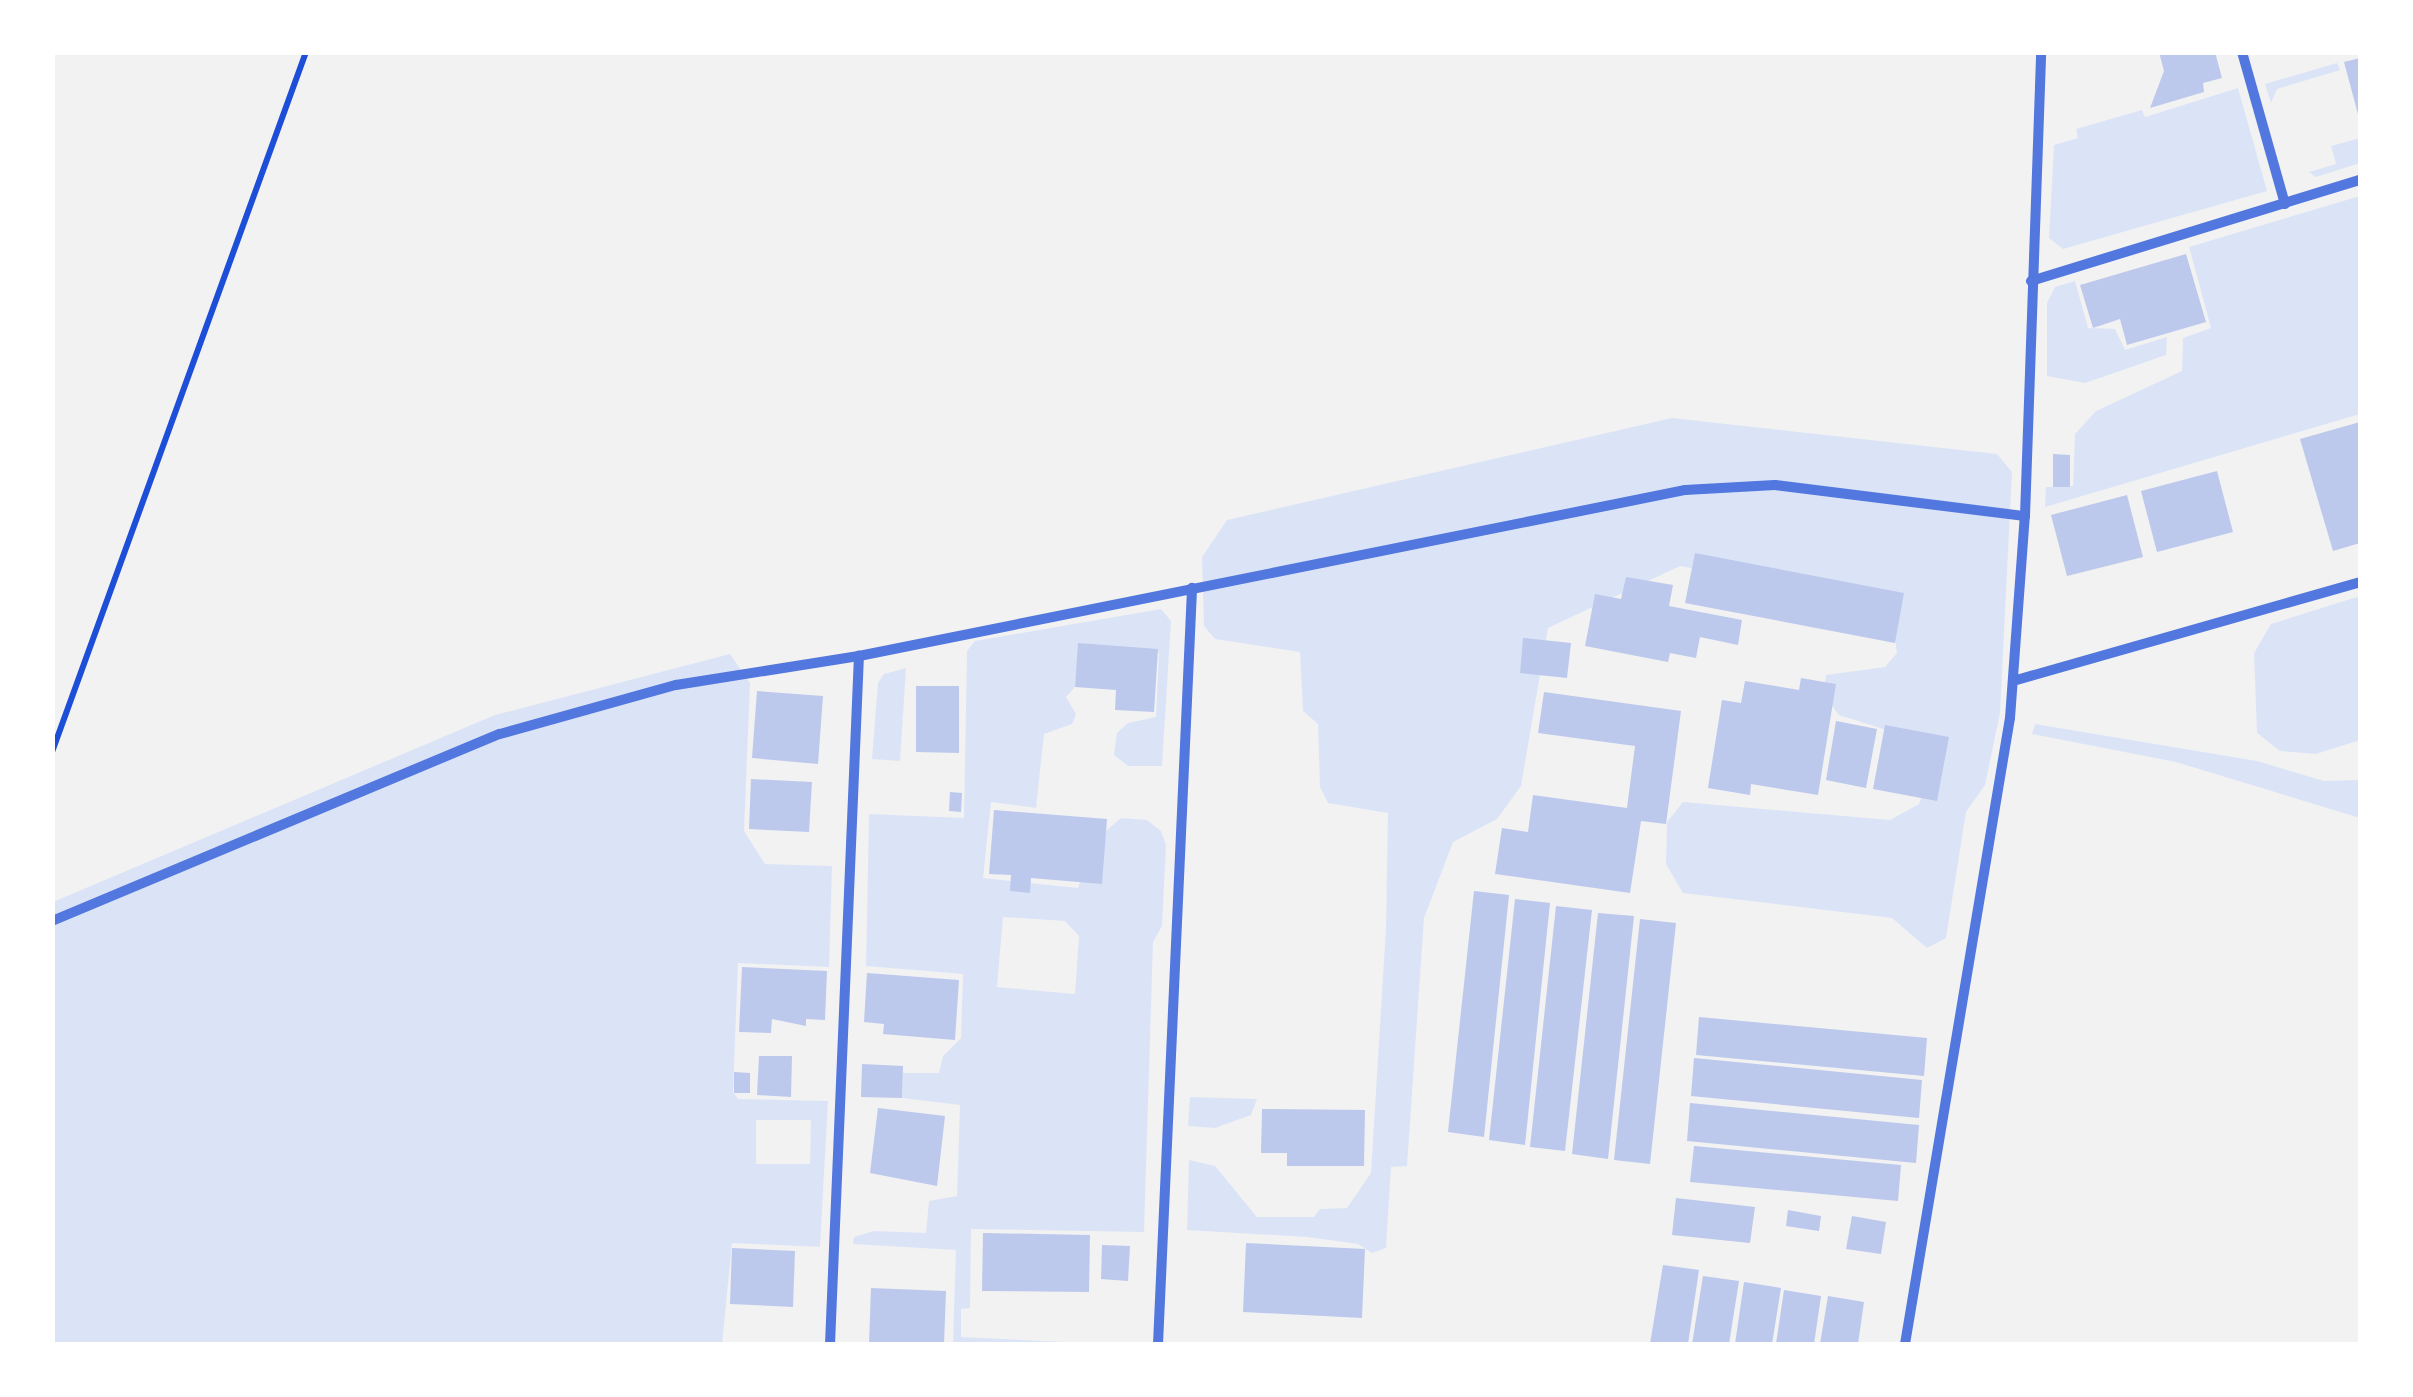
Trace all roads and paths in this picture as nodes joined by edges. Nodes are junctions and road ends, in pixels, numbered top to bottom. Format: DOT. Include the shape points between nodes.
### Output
graph roads {
  1 [pos="306,52"];
  2 [pos="2041,52"];
  3 [pos="2242,52"];
  4 [pos="2360,180"];
  5 [pos="2285,204"];
  6 [pos="2031,281"];
  7 [pos="2025,516"];
  8 [pos="2360,582"];
  9 [pos="1192,588"];
  10 [pos="860,656"];
  11 [pos="2013,681"];
  12 [pos="52,752"];
  13 [pos="52,921"];
  14 [pos="830,1344"];
  15 [pos="1158,1344"];
  16 [pos="1905,1344"];
  1 -- 12 [label="path"];
  2 -- 6 [label="street"];
  3 -- 5 [label="street"];
  4 -- 5 [label="street"];
  5 -- 6 [label="street"];
  6 -- 7 [label="street"];
  7 -- 9 [label="street" via="1775,485 1685,490"];
  7 -- 11 [label="street"];
  8 -- 11 [label="street"];
  9 -- 10 [label="street"];
  9 -- 15 [label="street"];
  10 -- 13 [label="street" via="676,685 500,734"];
  10 -- 14 [label="street"];
  11 -- 16 [label="street"];
}
